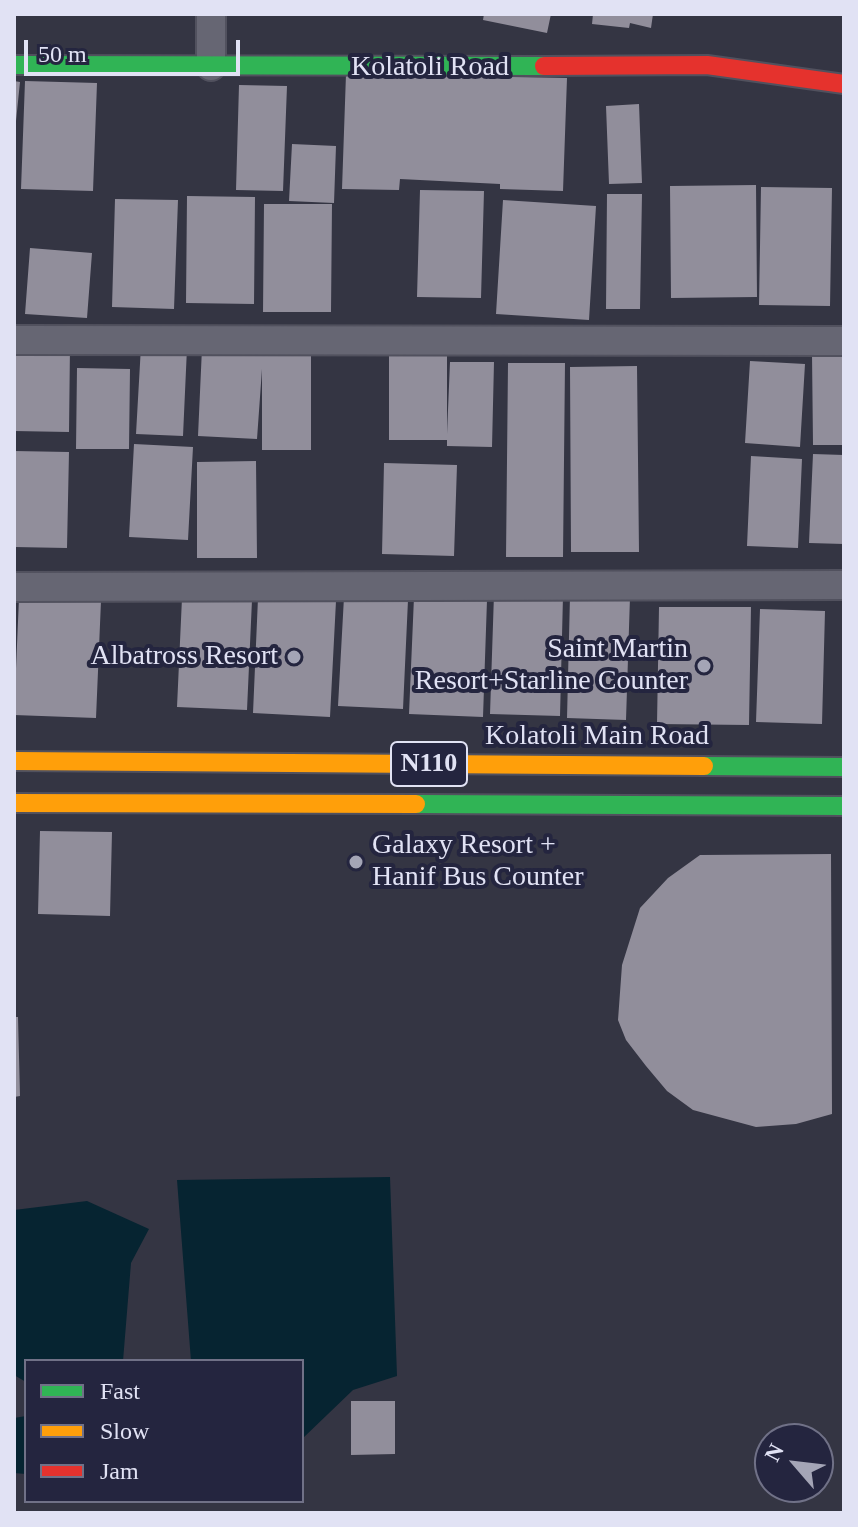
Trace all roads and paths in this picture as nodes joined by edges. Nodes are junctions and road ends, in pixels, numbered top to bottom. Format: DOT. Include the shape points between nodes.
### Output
graph roads {
  1 [pos="211,14"];
  2 [pos="14,65"];
  3 [pos="211,66"];
  4 [pos="844,84"];
  5 [pos="14,340"];
  6 [pos="844,341"];
  7 [pos="844,585"];
  8 [pos="14,587"];
  9 [pos="14,761"];
  10 [pos="844,767"];
  11 [pos="14,803"];
  12 [pos="844,806"];
  1 -- 3 [label="street"];
  2 -- 3 [label="main road, Kolatoli Road"];
  3 -- 4 [label="main road, Kolatoli Road" via="707,65"];
  5 -- 6 [label="street"];
  7 -- 8 [label="street"];
  9 -- 10 [label="main road, Kolatoli Main Road / N110"];
  11 -- 12 [label="main road, N110"];
}
